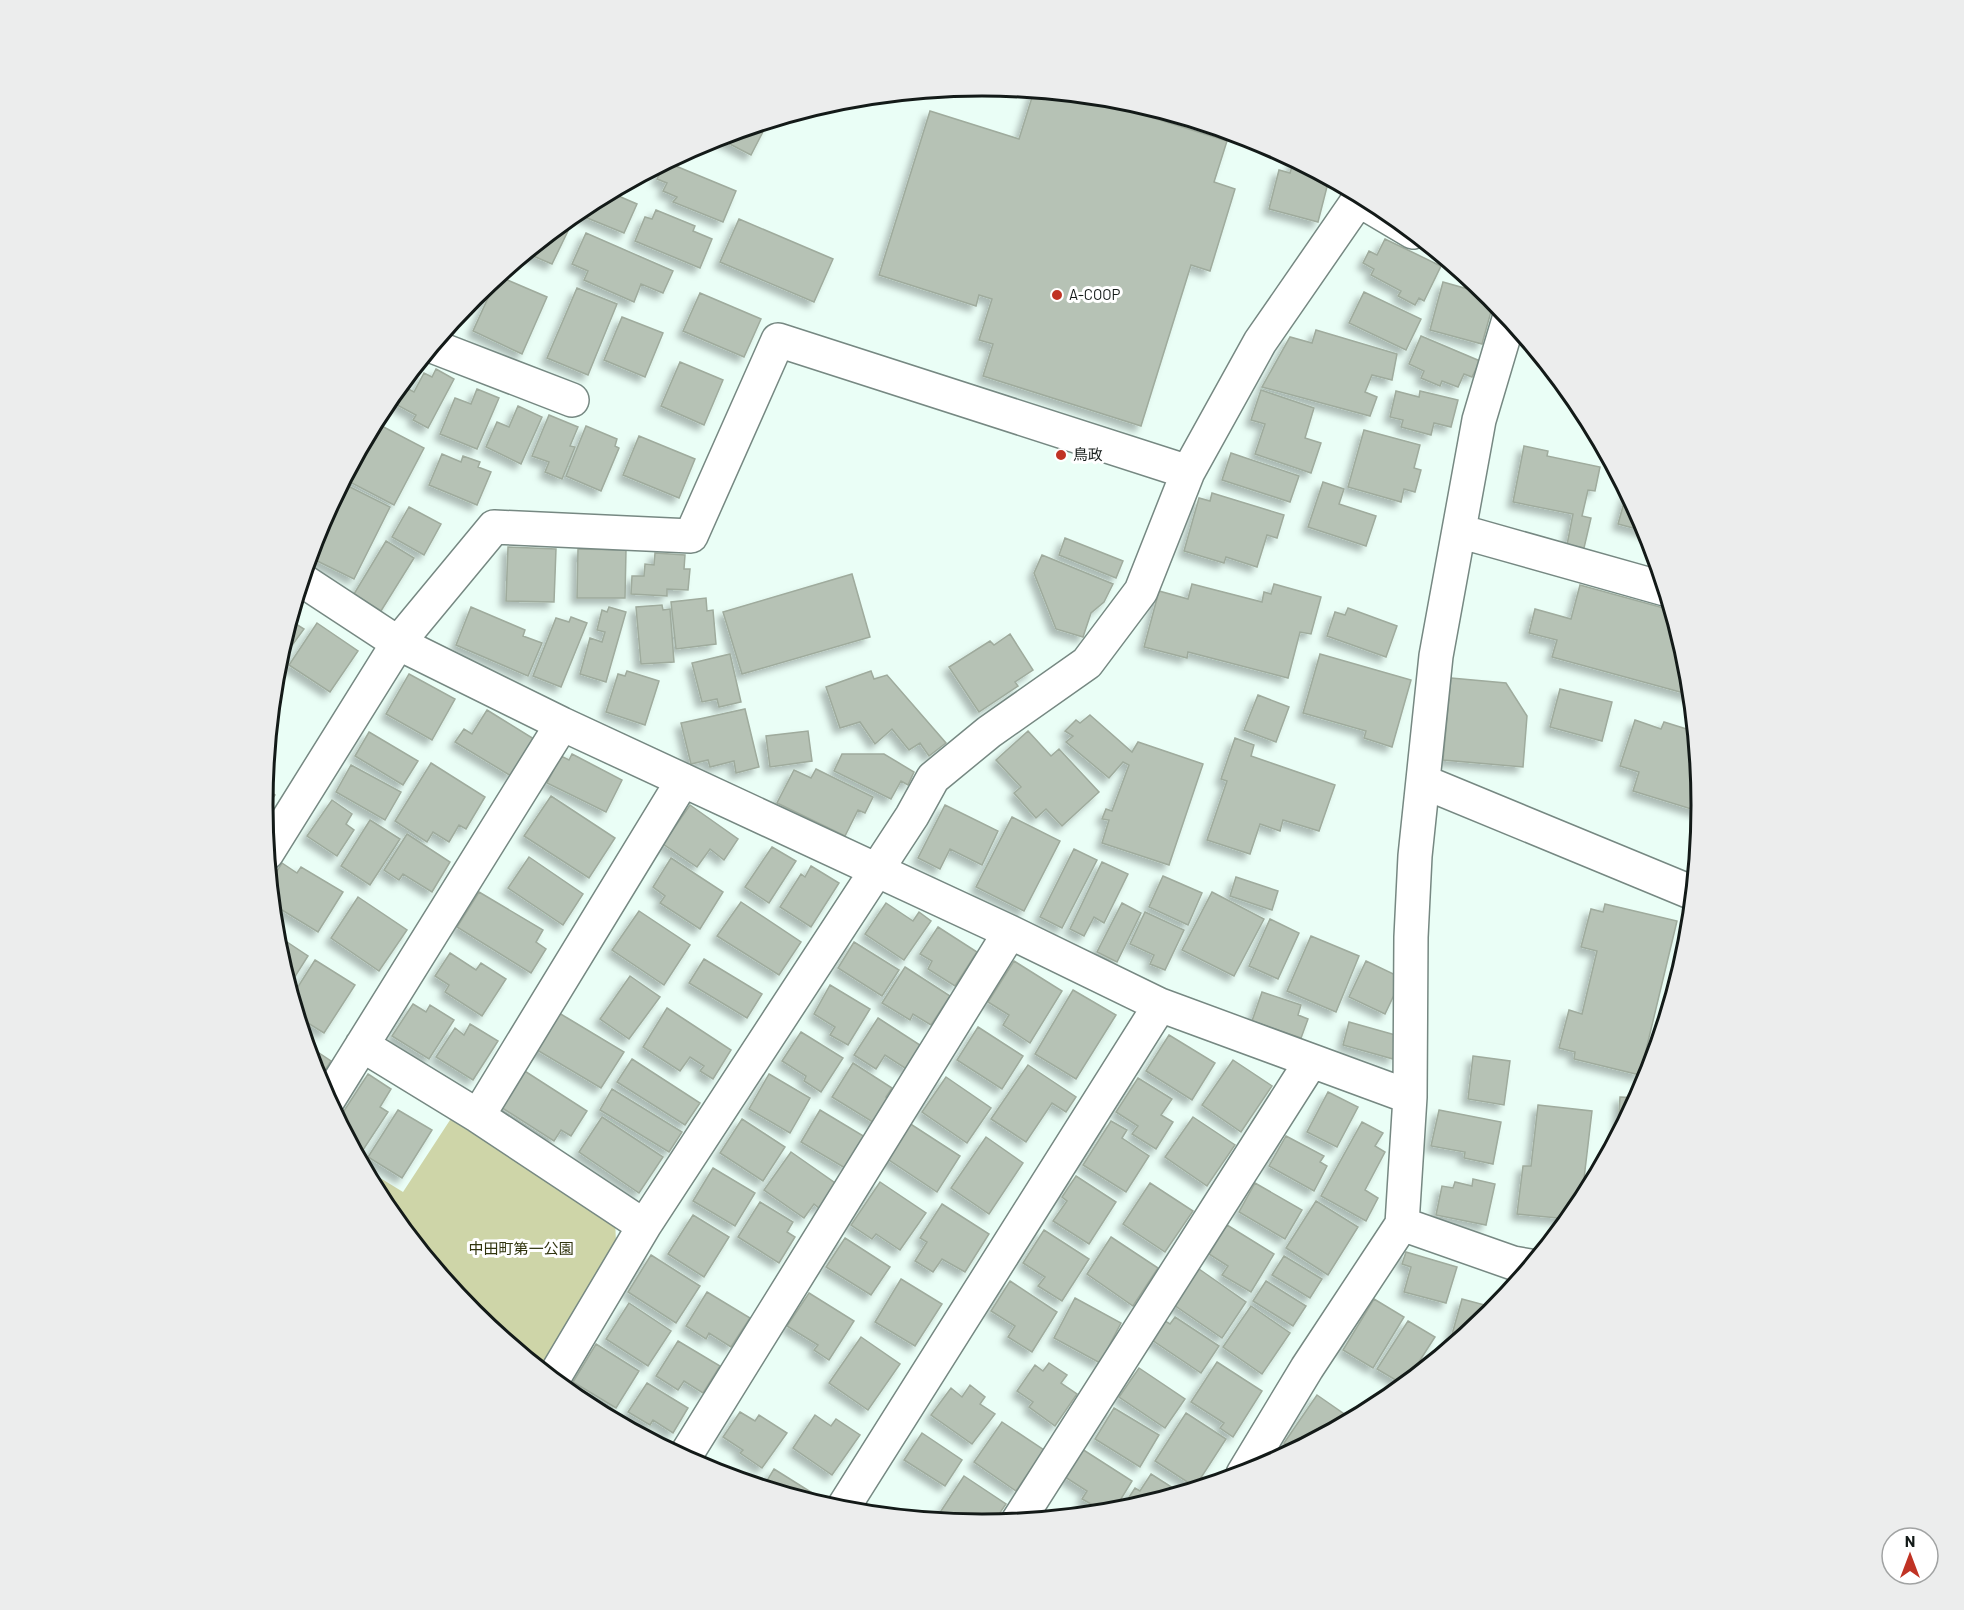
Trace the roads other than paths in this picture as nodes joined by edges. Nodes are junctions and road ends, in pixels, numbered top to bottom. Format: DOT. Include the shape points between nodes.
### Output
graph roads {
  1 [pos="1356,203"];
  2 [pos="1506,329"];
  3 [pos="440,349"];
  4 [pos="572,400"];
  5 [pos="1188,472"];
  6 [pos="1459,531"];
  7 [pos="309,584"];
  8 [pos="1656,586"];
  9 [pos="398,643"];
  10 [pos="562,724"];
  11 [pos="683,780"];
  12 [pos="1424,782"];
  13 [pos="275,841"];
  14 [pos="875,871"];
  15 [pos="1686,889"];
  16 [pos="1011,932"];
  17 [pos="1160,1005"];
  18 [pos="362,1045"];
  19 [pos="1310,1063"];
  20 [pos="334,1091"];
  21 [pos="1410,1097"];
  22 [pos="478,1116"];
  23 [pos="1402,1224"];
  24 [pos="644,1226"];
  25 [pos="1521,1264"];
  26 [pos="557,1372"];
  27 [pos="689,1450"];
  28 [pos="1251,1461"];
  29 [pos="848,1501"];
  30 [pos="1024,1512"];
  1 -- 5 [label="street" via="1260,342"];
  2 -- 6 [label="street" via="1479,420"];
  3 -- 4 [label="street"];
  5 -- 9 [label="street" via="778,340 691,536 494,527"];
  5 -- 14 [label="street" via="1141,591 1086,663 989,732 933,778"];
  6 -- 8 [label="street"];
  6 -- 12 [label="street" via="1436,656"];
  7 -- 9 [label="street"];
  9 -- 10 [label="street"];
  9 -- 13 [label="street"];
  10 -- 11 [label="street"];
  10 -- 18 [label="street"];
  11 -- 14 [label="street"];
  11 -- 22 [label="street"];
  12 -- 15 [label="street"];
  12 -- 21 [label="street" via="1411,937"];
  14 -- 16 [label="street"];
  14 -- 24 [label="street"];
  16 -- 17 [label="street"];
  16 -- 27 [label="street"];
  17 -- 19 [label="street"];
  17 -- 29 [label="street"];
  18 -- 20 [label="street"];
  18 -- 22 [label="street"];
  19 -- 21 [label="street"];
  19 -- 30 [label="street"];
  21 -- 23 [label="street"];
  22 -- 24 [label="street"];
  23 -- 25 [label="street"];
  23 -- 28 [label="street"];
  24 -- 26 [label="street"];
}
